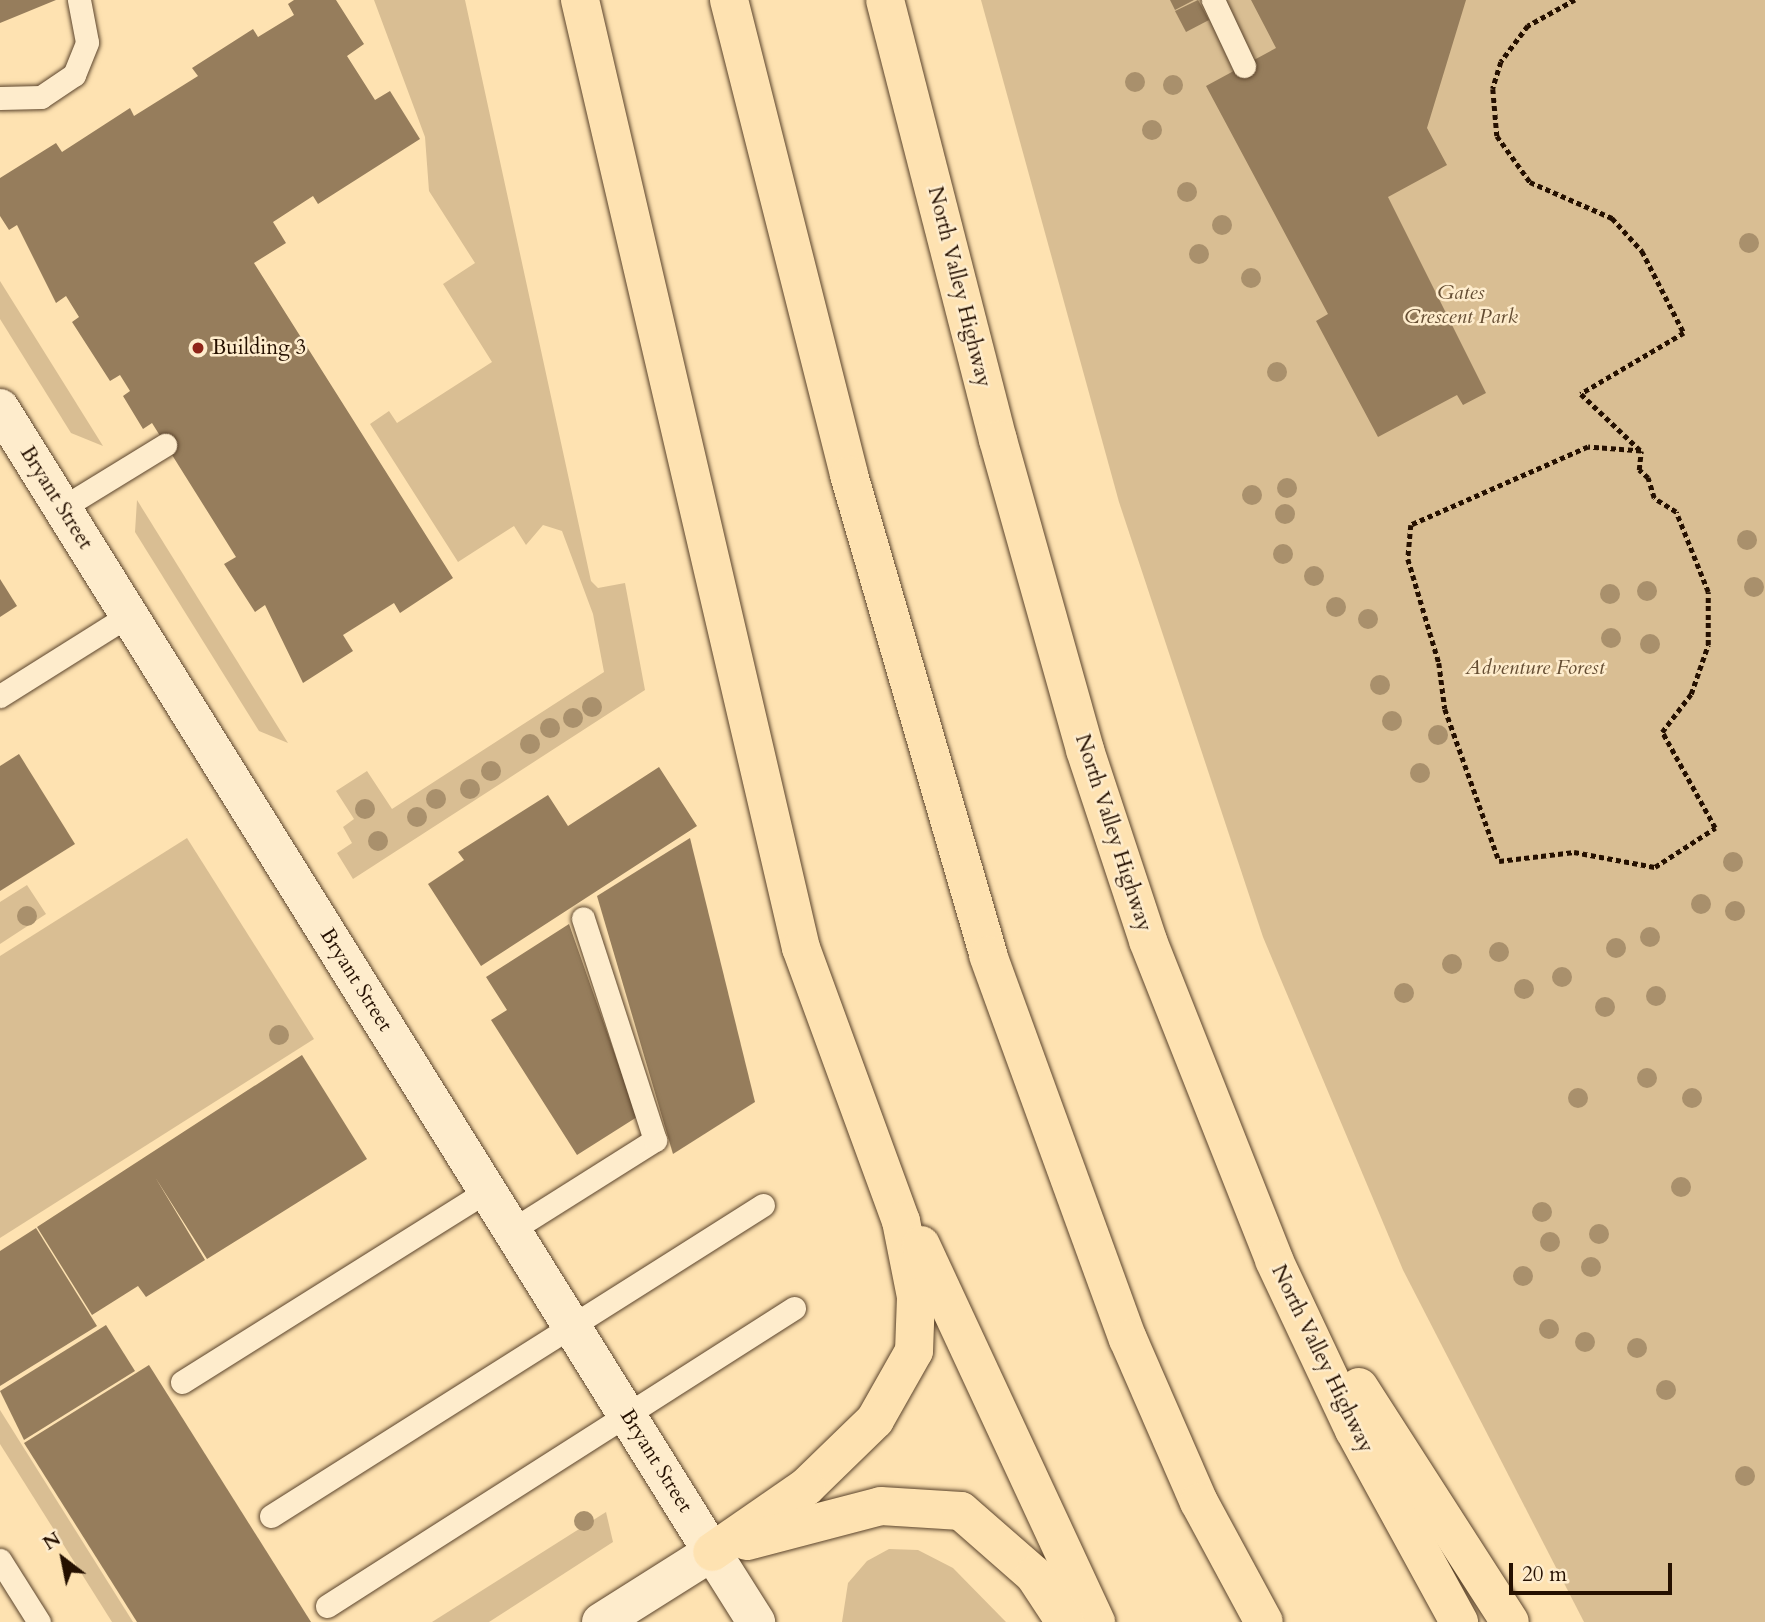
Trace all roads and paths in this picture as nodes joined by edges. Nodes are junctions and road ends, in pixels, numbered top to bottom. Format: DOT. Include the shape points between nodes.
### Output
graph roads {
  1 [pos="79,0"];
  2 [pos="580,0"];
  3 [pos="729,0"];
  4 [pos="885,0"];
  5 [pos="1213,0"];
  6 [pos="1575,0"];
  7 [pos="1244,66"];
  8 [pos="0,98"];
  9 [pos="0,408"];
  10 [pos="165,445"];
  11 [pos="1641,451"];
  12 [pos="62,508"];
  13 [pos="129,615"];
  14 [pos="0,696"];
  15 [pos="583,918"];
  16 [pos="1210,1108"];
  17 [pos="858,1110"];
  18 [pos="487,1191"];
  19 [pos="764,1205"];
  20 [pos="512,1230"];
  21 [pos="794,1308"];
  22 [pos="572,1326"];
  23 [pos="183,1382"];
  24 [pos="628,1415"];
  25 [pos="271,1516"];
  26 [pos="712,1552"];
  27 [pos="0,1560"];
  28 [pos="327,1606"];
  29 [pos="39,1622"];
  30 [pos="601,1622"];
  31 [pos="756,1622"];
  32 [pos="1065,1622"];
  33 [pos="1096,1622"];
  34 [pos="1264,1622"];
  35 [pos="1459,1622"];
  36 [pos="1510,1622"];
  1 -- 8 [label="lane" via="87,43 74,75 41,97"];
  2 -- 17 [label="highway" via="801,948"];
  3 -- 34 [label="highway" via="849,475 988,956 1128,1339 1199,1502"];
  4 -- 16 [label="highway, North Valley Highway" via="1085,750"];
  5 -- 7 [label="lane"];
  6 -- 11 [label="path" via="1516,40 1497,76 1492,113 1507,158 1530,182 1612,218 1642,251 1684,333 1581,394"];
  9 -- 12 [label="street, Bryant Street"];
  10 -- 12 [label="lane"];
  11 -- 11 [label="path" via="1639,470 1654,498 1676,512 1708,592 1708,645 1690,694 1662,732 1715,828 1655,867 1574,852 1499,861 1478,787 1445,709 1439,663 1408,559 1411,526 1588,447"];
  12 -- 13 [label="street, Bryant Street"];
  13 -- 14 [label="lane"];
  13 -- 18 [label="street, Bryant Street"];
  15 -- 20 [label="lane" via="655,1140"];
  16 -- 35 [label="highway, North Valley Highway" via="1354,1430"];
  16 -- 36 [label="highway" via="1330,1340"];
  17 -- 26 [label="highway" via="901,1221 916,1297 914,1351 875,1420 806,1486"];
  17 -- 33 [label="highway"];
  18 -- 20 [label="street, Bryant Street"];
  18 -- 23 [label="lane"];
  19 -- 22 [label="lane"];
  20 -- 22 [label="street, Bryant Street"];
  21 -- 24 [label="lane"];
  22 -- 24 [label="street, Bryant Street"];
  22 -- 25 [label="lane"];
  24 -- 26 [label="street, Bryant Street"];
  24 -- 28 [label="lane"];
  26 -- 30 [label="street"];
  26 -- 31 [label="street, Bryant Street"];
  26 -- 32 [label="highway" via="881,1506 961,1511 1034,1574"];
  27 -- 29 [label="lane"];
}
